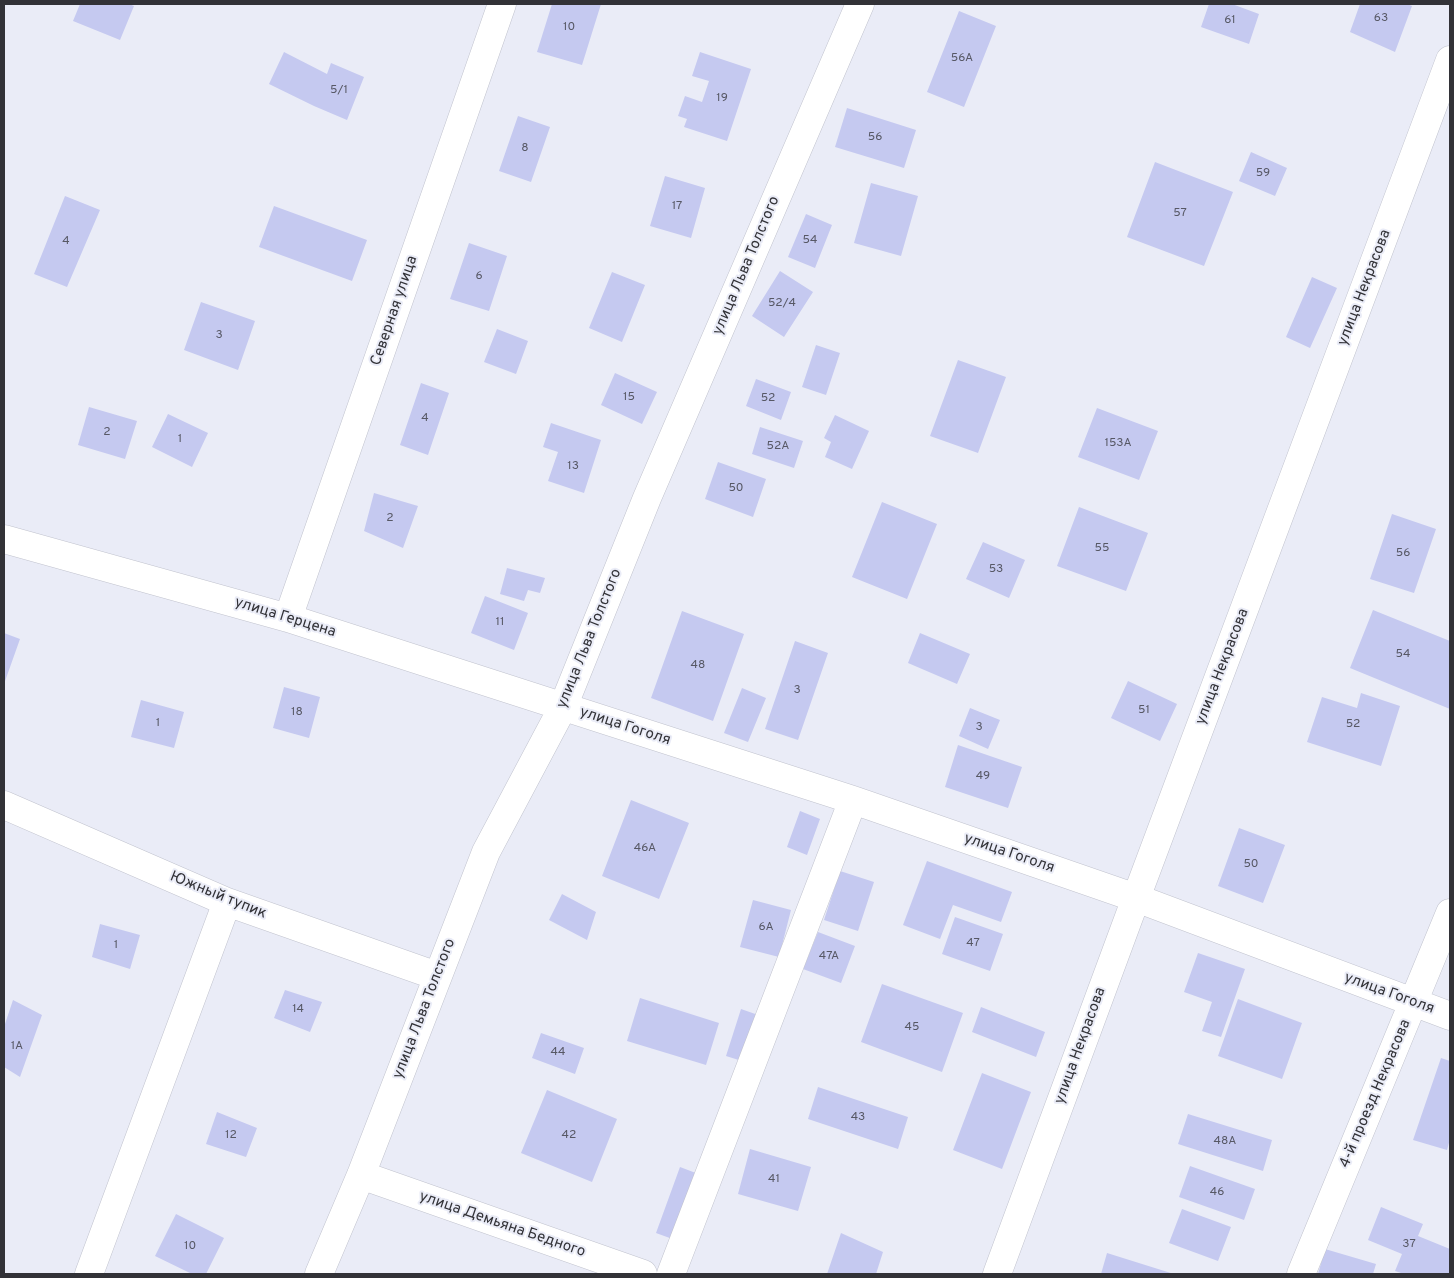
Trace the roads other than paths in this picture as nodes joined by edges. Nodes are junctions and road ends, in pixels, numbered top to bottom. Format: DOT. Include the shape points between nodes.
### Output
graph roads {
  1 [pos="502,4"];
  2 [pos="860,4"];
  3 [pos="1450,60"];
  4 [pos="4,539"];
  5 [pos="288,618"];
  6 [pos="563,707"];
  7 [pos="853,800"];
  8 [pos="4,805"];
  9 [pos="1136,898"];
  10 [pos="227,902"];
  11 [pos="1450,913"];
  12 [pos="437,976"];
  13 [pos="1413,1003"];
  14 [pos="1450,1016"];
  15 [pos="361,1175"];
  16 [pos="89,1274"];
  17 [pos="319,1274"];
  18 [pos="643,1274"];
  19 [pos="671,1274"];
  20 [pos="997,1274"];
  21 [pos="1301,1274"];
  1 -- 5 [label="street, Северная улица"];
  2 -- 6 [label="street, улица Льва Толстого" via="647,498"];
  3 -- 9 [label="street, улица Некрасова"];
  4 -- 5 [label="street, улица Герцена"];
  5 -- 6 [label="street, улица Герцена"];
  6 -- 7 [label="street, улица Гоголя"];
  6 -- 12 [label="street, улица Льва Толстого" via="486,852"];
  7 -- 9 [label="street, улица Гоголя"];
  7 -- 19 [label="street"];
  8 -- 10 [label="street, Южный тупик"];
  9 -- 13 [label="street, улица Гоголя"];
  9 -- 20 [label="street, улица Некрасова"];
  10 -- 12 [label="street, Южный тупик"];
  10 -- 16 [label="street"];
  11 -- 13 [label="street, 4-й проезд Некрасова"];
  12 -- 15 [label="street, улица Льва Толстого"];
  13 -- 14 [label="street, улица Гоголя"];
  13 -- 21 [label="street, 4-й проезд Некрасова"];
  15 -- 17 [label="street, улица Льва Толстого"];
  15 -- 18 [label="street, улица Демьяна Бедного"];
}
